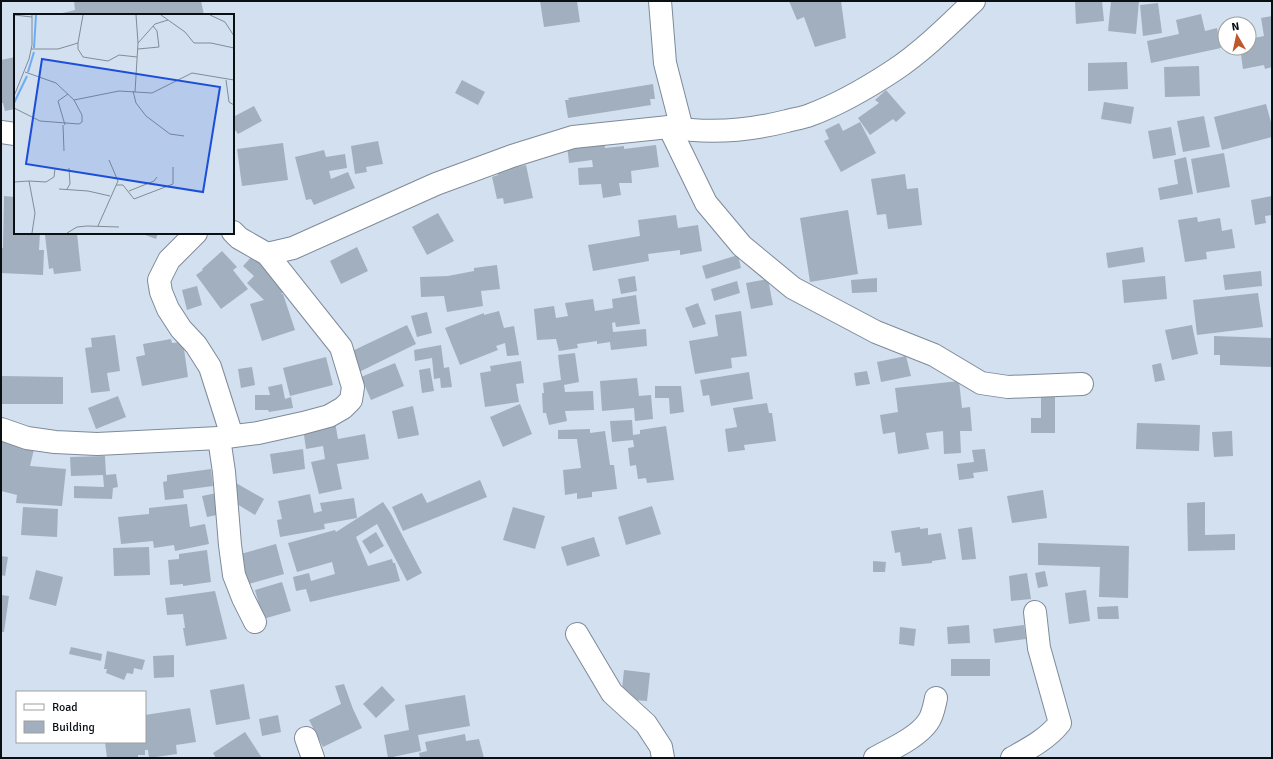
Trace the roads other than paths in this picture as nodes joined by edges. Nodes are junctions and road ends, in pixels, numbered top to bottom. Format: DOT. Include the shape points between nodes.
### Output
graph roads {
  1 [pos="660,1"];
  2 [pos="974,1"];
  3 [pos="676,128"];
  4 [pos="1,132"];
  5 [pos="14,134"];
  6 [pos="234,233"];
  7 [pos="195,234"];
  8 [pos="267,254"];
  9 [pos="1082,384"];
  10 [pos="1,428"];
  11 [pos="226,437"];
  12 [pos="1035,612"];
  13 [pos="255,622"];
  14 [pos="577,634"];
  15 [pos="936,698"];
  16 [pos="306,738"];
  17 [pos="313,758"];
  18 [pos="663,758"];
  19 [pos="875,758"];
  20 [pos="1012,758"];
  1 -- 3 [label="street" via="665,63"];
  2 -- 3 [label="street" via="895,70 854,96 809,116 765,126 725,131"];
  3 -- 8 [label="street" via="574,137 512,156 436,184 293,248"];
  3 -- 9 [label="street" via="706,203 742,246 794,288 876,332 934,355 981,383 1008,387"];
  4 -- 5 [label="street"];
  6 -- 8 [label="street"];
  7 -- 11 [label="street" via="169,260 159,280 168,309 181,329 196,344 210,367"];
  8 -- 11 [label="street" via="341,347 353,387 351,400 329,416 258,433"];
  10 -- 11 [label="street" via="27,438 97,444"];
  11 -- 13 [label="street" via="224,472 234,575"];
  12 -- 20 [label="street" via="1039,648 1060,723 1043,740"];
  14 -- 18 [label="street" via="612,693 646,724 661,747"];
  15 -- 19 [label="street" via="934,711 919,732"];
  16 -- 17 [label="street"];
}
